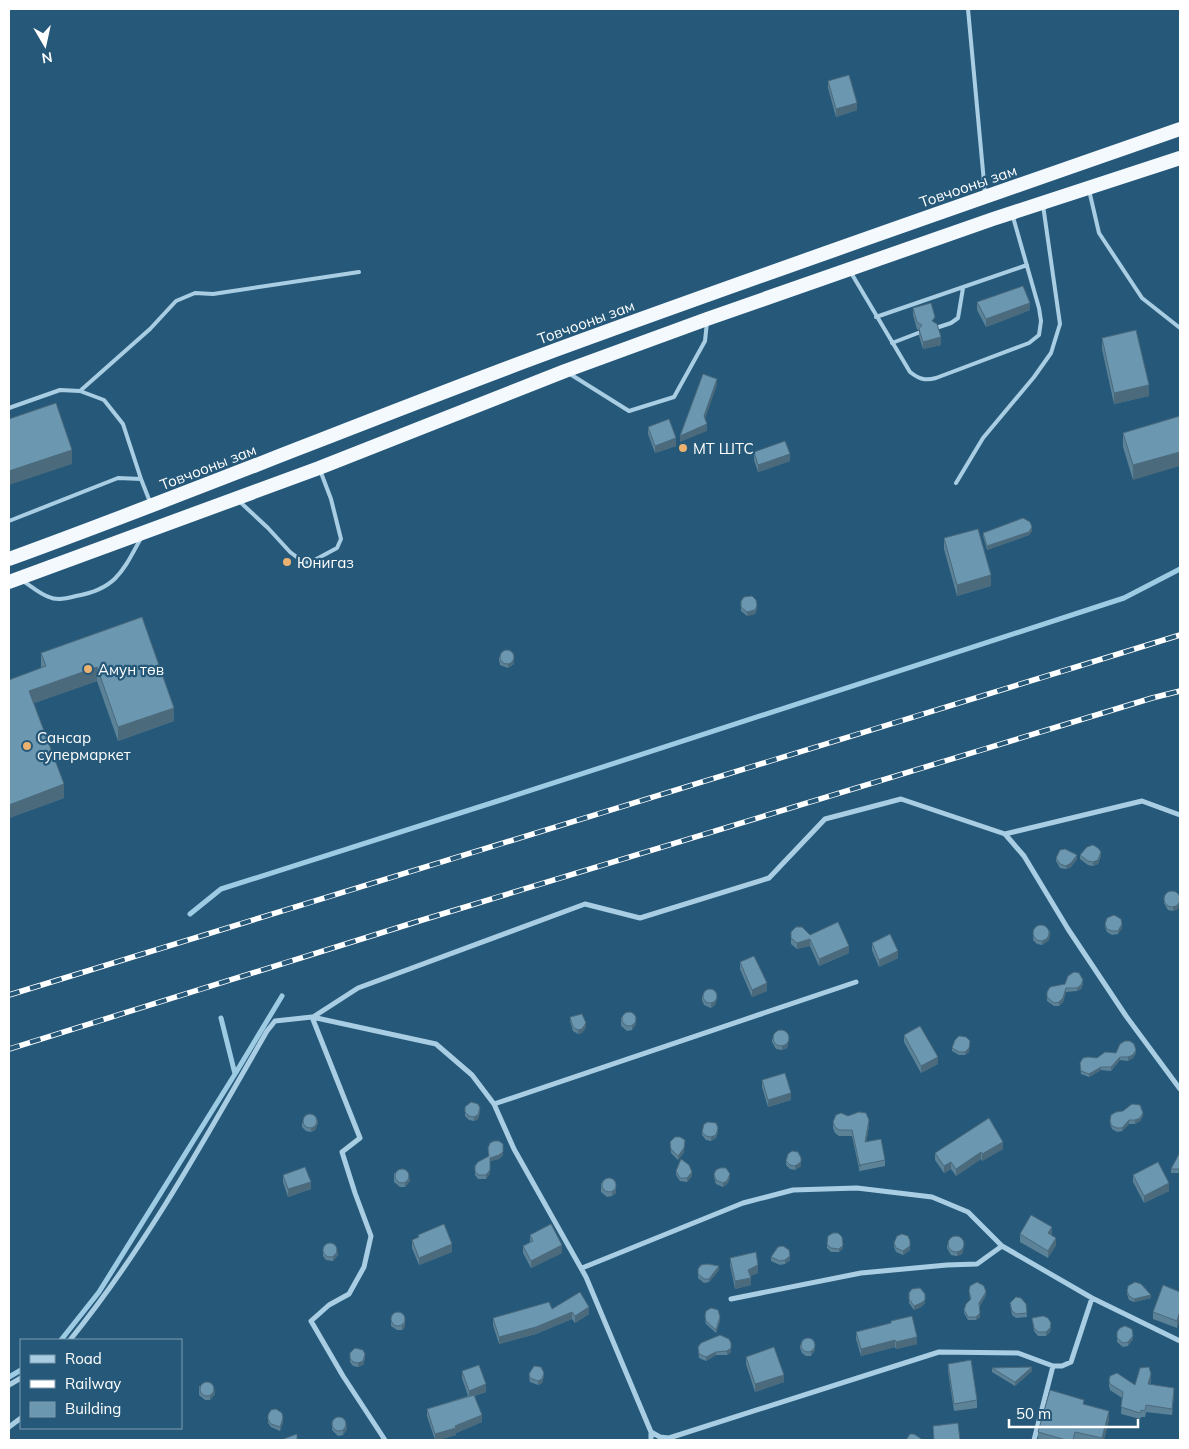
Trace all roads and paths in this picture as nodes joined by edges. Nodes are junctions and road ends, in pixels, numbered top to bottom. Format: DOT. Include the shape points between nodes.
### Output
graph roads {
  1 [pos="968,9"];
  2 [pos="1180,129"];
  3 [pos="1180,158"];
  4 [pos="1089,188"];
  5 [pos="985,197"];
  6 [pos="1043,202"];
  7 [pos="1012,212"];
  8 [pos="1027,265"];
  9 [pos="849,269"];
  10 [pos="359,272"];
  11 [pos="963,288"];
  12 [pos="876,317"];
  13 [pos="707,319"];
  14 [pos="936,328"];
  15 [pos="1180,328"];
  16 [pos="918,333"];
  17 [pos="892,343"];
  18 [pos="565,371"];
  19 [pos="80,391"];
  20 [pos="9,408"];
  21 [pos="319,468"];
  22 [pos="141,479"];
  23 [pos="956,484"];
  24 [pos="237,499"];
  25 [pos="152,506"];
  26 [pos="9,521"];
  27 [pos="143,533"];
  28 [pos="9,559"];
  29 [pos="14,581"];
  30 [pos="1180,815"];
  31 [pos="1005,834"];
  32 [pos="856,982"];
  33 [pos="312,1017"];
  34 [pos="1180,1089"];
  35 [pos="494,1104"];
  36 [pos="1002,1246"];
  37 [pos="582,1268"];
  38 [pos="1092,1298"];
  39 [pos="731,1299"];
  40 [pos="71,1339"];
  41 [pos="1180,1340"];
  42 [pos="1052,1366"];
  43 [pos="20,1379"];
  44 [pos="9,1385"];
  45 [pos="20,1419"];
  46 [pos="9,1427"];
  47 [pos="650,1432"];
  48 [pos="384,1440"];
  49 [pos="651,1440"];
  50 [pos="1034,1440"];
  1 -- 5 [label="lane"];
  2 -- 5 [label="highway, Товчооны зам"];
  3 -- 4 [label="highway"];
  4 -- 6 [label="highway"];
  4 -- 15 [label="lane" via="1099,233 1142,298"];
  5 -- 25 [label="highway, Товчооны зам" via="539,356"];
  6 -- 7 [label="highway"];
  6 -- 23 [label="lane" via="1060,324 1051,352 983,438"];
  7 -- 8 [label="lane"];
  7 -- 9 [label="highway"];
  8 -- 11 [label="lane"];
  8 -- 17 [label="lane" via="1041,320 1039,335 1029,343 928,380 910,372"];
  9 -- 12 [label="lane"];
  9 -- 13 [label="highway"];
  10 -- 19 [label="lane" via="195,293 176,301 150,329"];
  11 -- 12 [label="lane"];
  11 -- 14 [label="lane" via="958,318"];
  12 -- 17 [label="lane"];
  13 -- 18 [label="highway"];
  13 -- 18 [label="lane" via="705,340 674,397 628,411"];
  16 -- 17 [label="lane"];
  18 -- 21 [label="highway"];
  19 -- 20 [label="lane" via="60,390"];
  19 -- 22 [label="lane" via="104,400 123,424"];
  21 -- 24 [label="highway"];
  21 -- 24 [label="lane" via="332,498 341,540 337,548 308,563 290,552"];
  22 -- 25 [label="lane"];
  22 -- 26 [label="lane" via="118,478"];
  24 -- 27 [label="highway"];
  25 -- 28 [label="highway, Товчооны зам"];
  27 -- 29 [label="highway"];
  27 -- 29 [label="lane" via="122,572 90,594 50,598"];
  30 -- 31 [label="street" via="1142,801"];
  31 -- 33 [label="street" via="901,800 825,819 769,878 640,918 584,904 358,988"];
  31 -- 34 [label="street" via="1024,856 1126,1016"];
  32 -- 35 [label="street"];
  33 -- 35 [label="street" via="436,1044 472,1075"];
  33 -- 40 [label="street" via="275,1021 267,1030 178,1187 100,1303"];
  33 -- 48 [label="street" via="360,1138 342,1152 371,1236 364,1266 349,1294 329,1305 311,1321"];
  35 -- 37 [label="street" via="514,1149"];
  36 -- 37 [label="street" via="968,1212 932,1197 857,1188 793,1190 744,1203"];
  36 -- 38 [label="street"];
  36 -- 39 [label="street" via="977,1264 861,1273"];
  37 -- 47 [label="street"];
  38 -- 41 [label="street"];
  38 -- 42 [label="street" via="1071,1362"];
  42 -- 47 [label="street" via="1018,1353 939,1352 669,1438"];
  42 -- 50 [label="street"];
  43 -- 44 [label="street"];
  45 -- 46 [label="street"];
  47 -- 49 [label="street"];
}
